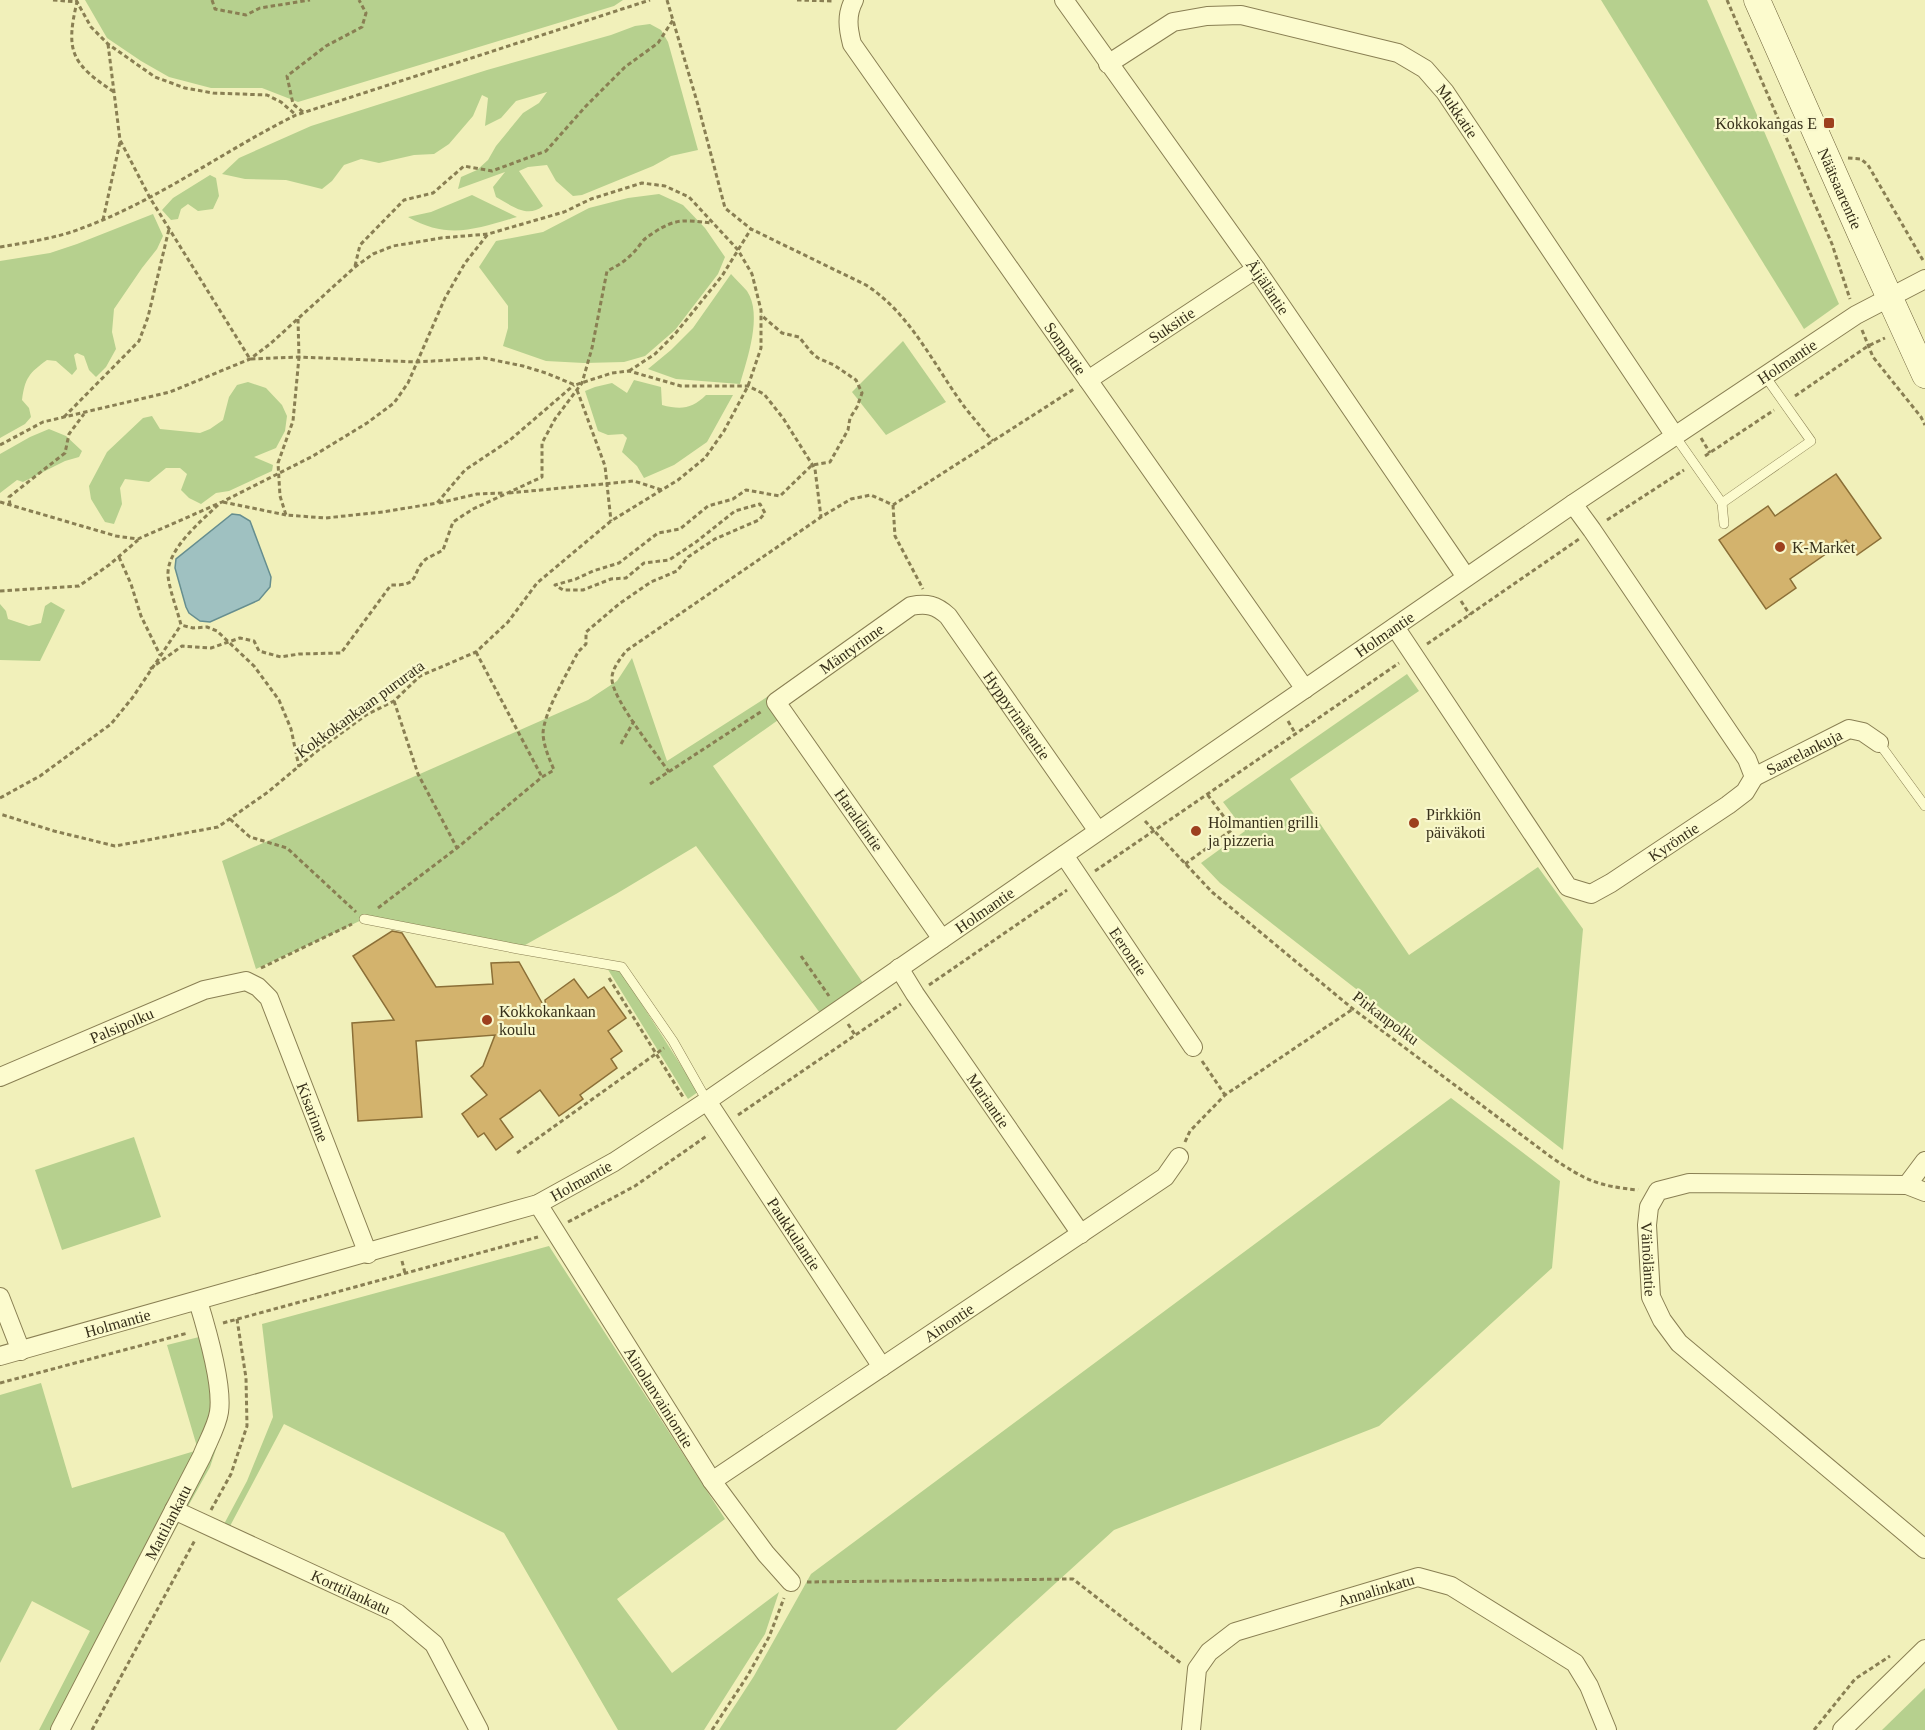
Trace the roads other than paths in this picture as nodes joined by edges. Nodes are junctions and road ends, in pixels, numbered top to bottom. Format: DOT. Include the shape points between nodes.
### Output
graph roads {
  1 [pos="1065,0"];
  2 [pos="1757,0"];
  3 [pos="853,1"];
  4 [pos="1108,64"];
  5 [pos="1256,269"];
  6 [pos="1925,279"];
  7 [pos="1889,298"];
  8 [pos="1925,375"];
  9 [pos="1766,376"];
  10 [pos="1088,380"];
  11 [pos="1675,436"];
  12 [pos="1722,503"];
  13 [pos="1573,504"];
  14 [pos="1724,524"];
  15 [pos="1466,577"];
  16 [pos="932,605"];
  17 [pos="1395,627"];
  18 [pos="1305,689"];
  19 [pos="776,702"];
  20 [pos="1879,743"];
  21 [pos="1754,777"];
  22 [pos="1925,806"];
  23 [pos="1098,831"];
  24 [pos="1064,855"];
  25 [pos="364,919"];
  26 [pos="942,939"];
  27 [pos="899,968"];
  28 [pos="246,981"];
  29 [pos="1193,1047"];
  30 [pos="0,1077"];
  31 [pos="707,1101"];
  32 [pos="1179,1157"];
  33 [pos="1925,1161"];
  34 [pos="1906,1185"];
  35 [pos="1925,1192"];
  36 [pos="538,1204"];
  37 [pos="1081,1233"];
  38 [pos="368,1254"];
  39 [pos="0,1297"];
  40 [pos="198,1301"];
  41 [pos="21,1351"];
  42 [pos="0,1356"];
  43 [pos="882,1367"];
  44 [pos="712,1480"];
  45 [pos="174,1510"];
  46 [pos="1925,1549"];
  47 [pos="790,1582"];
  48 [pos="1925,1649"];
  49 [pos="60,1730"];
  50 [pos="479,1730"];
  51 [pos="1191,1730"];
  52 [pos="1606,1730"];
  53 [pos="1842,1730"];
  1 -- 4 [label="street, Äijäläntie"];
  2 -- 7 [label="street, Näätsaarentie"];
  3 -- 10 [label="street, Sompatie" via="848,15 852,44"];
  4 -- 5 [label="street, Äijäläntie"];
  4 -- 11 [label="street, Mukkatie" via="1173,22 1241,15 1398,53 1425,69 1445,92"];
  5 -- 10 [label="street, Suksitie"];
  5 -- 15 [label="street, Äijäläntie"];
  6 -- 7 [label="street, Holmantie"];
  7 -- 8 [label="street, Näätsaarentie"];
  7 -- 9 [label="street, Holmantie" via="1856,315"];
  9 -- 11 [label="street, Holmantie"];
  9 -- 12 [label="lane" via="1811,441"];
  10 -- 18 [label="street, Sompatie"];
  11 -- 12 [label="lane"];
  11 -- 13 [label="street, Holmantie"];
  12 -- 14 [label="lane"];
  13 -- 15 [label="street, Holmantie"];
  13 -- 21 [label="street" via="1747,759"];
  15 -- 17 [label="street, Holmantie"];
  16 -- 19 [label="street, Mäntyrinne" via="911,606"];
  16 -- 23 [label="street, Hyppyrimäentie" via="948,616"];
  17 -- 18 [label="street, Holmantie"];
  17 -- 21 [label="street, Kyröntie" via="1568,887 1591,894 1611,884 1728,805 1745,792"];
  18 -- 23 [label="street, Holmantie"];
  19 -- 26 [label="street, Haraldintie"];
  20 -- 21 [label="street, Saarelankuja" via="1863,732 1849,729"];
  20 -- 22 [label="lane, Saarelankuja"];
  23 -- 24 [label="street, Holmantie"];
  24 -- 26 [label="street, Holmantie"];
  24 -- 29 [label="street, Eerontie"];
  25 -- 31 [label="lane" via="622,967 673,1041"];
  26 -- 27 [label="street, Holmantie"];
  27 -- 31 [label="street, Holmantie"];
  27 -- 37 [label="street, Mariantie"];
  28 -- 30 [label="street, Palsipolku" via="204,990"];
  28 -- 38 [label="street, Kisarinne" via="269,998"];
  31 -- 36 [label="street, Holmantie" via="614,1162"];
  31 -- 43 [label="street, Paukkulantie"];
  32 -- 37 [label="street, Ainontie" via="1165,1177"];
  33 -- 34 [label="street"];
  34 -- 35 [label="street"];
  34 -- 46 [label="street, Väinöläntie" via="1689,1183 1658,1191 1649,1207 1647,1225 1651,1297 1679,1343"];
  36 -- 38 [label="street, Holmantie"];
  36 -- 44 [label="street, Ainolanvainiontie"];
  37 -- 43 [label="street, Ainontie"];
  38 -- 40 [label="street, Holmantie"];
  39 -- 41 [label="street"];
  40 -- 41 [label="street, Holmantie"];
  40 -- 45 [label="street, Mattilankatu" via="218,1385 219,1412"];
  41 -- 42 [label="street, Holmantie"];
  43 -- 44 [label="street, Ainontie"];
  44 -- 47 [label="street, Ainolanvainiontie"];
  45 -- 49 [label="street, Mattilankatu"];
  45 -- 50 [label="street, Korttilankatu" via="397,1613 434,1644"];
  48 -- 53 [label="street"];
  51 -- 52 [label="street, Annalinkatu" via="1195,1675 1209,1652 1235,1632 1418,1577 1451,1586 1575,1663 1589,1686"];
}
